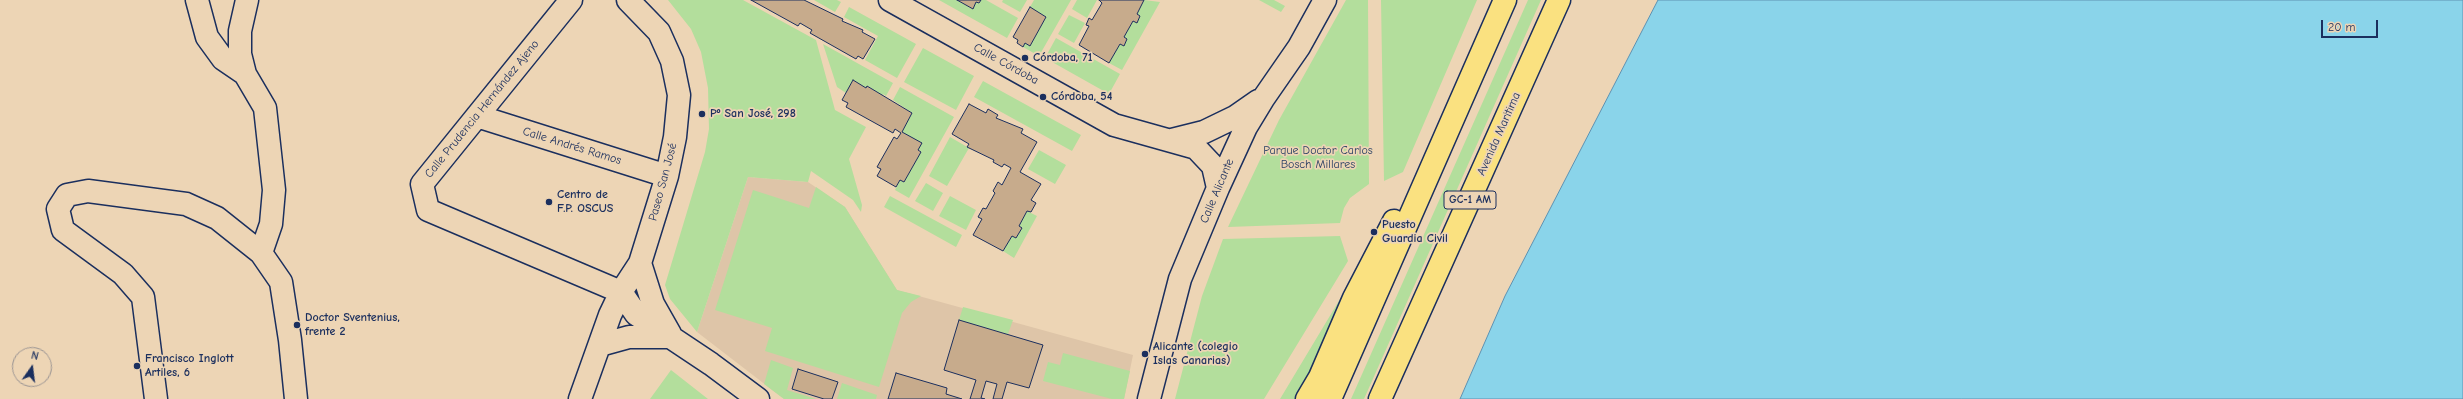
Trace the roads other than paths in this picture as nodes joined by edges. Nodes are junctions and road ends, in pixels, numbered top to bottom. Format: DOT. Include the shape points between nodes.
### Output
graph roads {
  1 [pos="197,0"];
  2 [pos="247,0"];
  3 [pos="570,0"];
  4 [pos="628,0"];
  5 [pos="890,0"];
  6 [pos="1312,0"];
  7 [pos="1325,0"];
  8 [pos="1505,0"];
  9 [pos="1559,0"];
  10 [pos="246,74"];
  11 [pos="1263,98"];
  12 [pos="477,116"];
  13 [pos="1200,140"];
  14 [pos="1230,150"];
  15 [pos="1437,155"];
  16 [pos="667,176"];
  17 [pos="1218,188"];
  18 [pos="261,253"];
  19 [pos="640,263"];
  20 [pos="621,292"];
  21 [pos="672,337"];
  22 [pos="600,345"];
  23 [pos="156,399"];
  24 [pos="296,399"];
  25 [pos="580,399"];
  26 [pos="758,399"];
  27 [pos="1149,399"];
  28 [pos="1307,399"];
  29 [pos="1330,399"];
  30 [pos="1380,399"];
  1 -- 10 [label="street" via="207,37 223,59"];
  2 -- 10 [label="street" via="240,31 240,54"];
  3 -- 12 [label="street, Calle Prudencia Hernández Ajeno"];
  4 -- 16 [label="street, Paseo San José" via="659,32 680,95"];
  5 -- 13 [label="street, Calle Córdoba" via="1114,125 1168,141"];
  6 -- 11 [label="street" via="1272,69"];
  7 -- 11 [label="street, Calle Alicante" via="1299,47"];
  8 -- 15 [label="highway"];
  9 -- 30 [label="highway, Avenida Maritima / GC-1 AM"];
  10 -- 18 [label="street" via="265,108 274,190 271,224"];
  11 -- 13 [label="street, Calle Córdoba"];
  11 -- 14 [label="street, Calle Alicante"];
  12 -- 16 [label="street, Calle Andrés Ramos"];
  12 -- 20 [label="street, Calle Prudencia Hernández Ajeno" via="422,184 428,210"];
  13 -- 14 [label="street, Calle Córdoba" via="1220,134 1225,136"];
  13 -- 17 [label="street" via="1213,166"];
  14 -- 17 [label="street, Calle Alicante"];
  15 -- 28 [label="highway" via="1401,208 1354,298 1320,377"];
  15 -- 29 [label="highway"];
  16 -- 19 [label="street, Paseo San José"];
  17 -- 27 [label="street, Calle Alicante" via="1180,279"];
  18 -- 23 [label="street" via="218,218 186,204 88,191 67,195 58,209 63,230 123,274 143,297"];
  18 -- 24 [label="street" via="280,282 290,340"];
  19 -- 20 [label="street, Paseo San José"];
  19 -- 21 [label="street" via="653,304"];
  20 -- 21 [label="street" via="636,314"];
  20 -- 22 [label="street, Paseo San José"];
  21 -- 22 [label="street" via="629,337"];
  21 -- 26 [label="street"];
  22 -- 25 [label="street, Paseo San José"];
}
